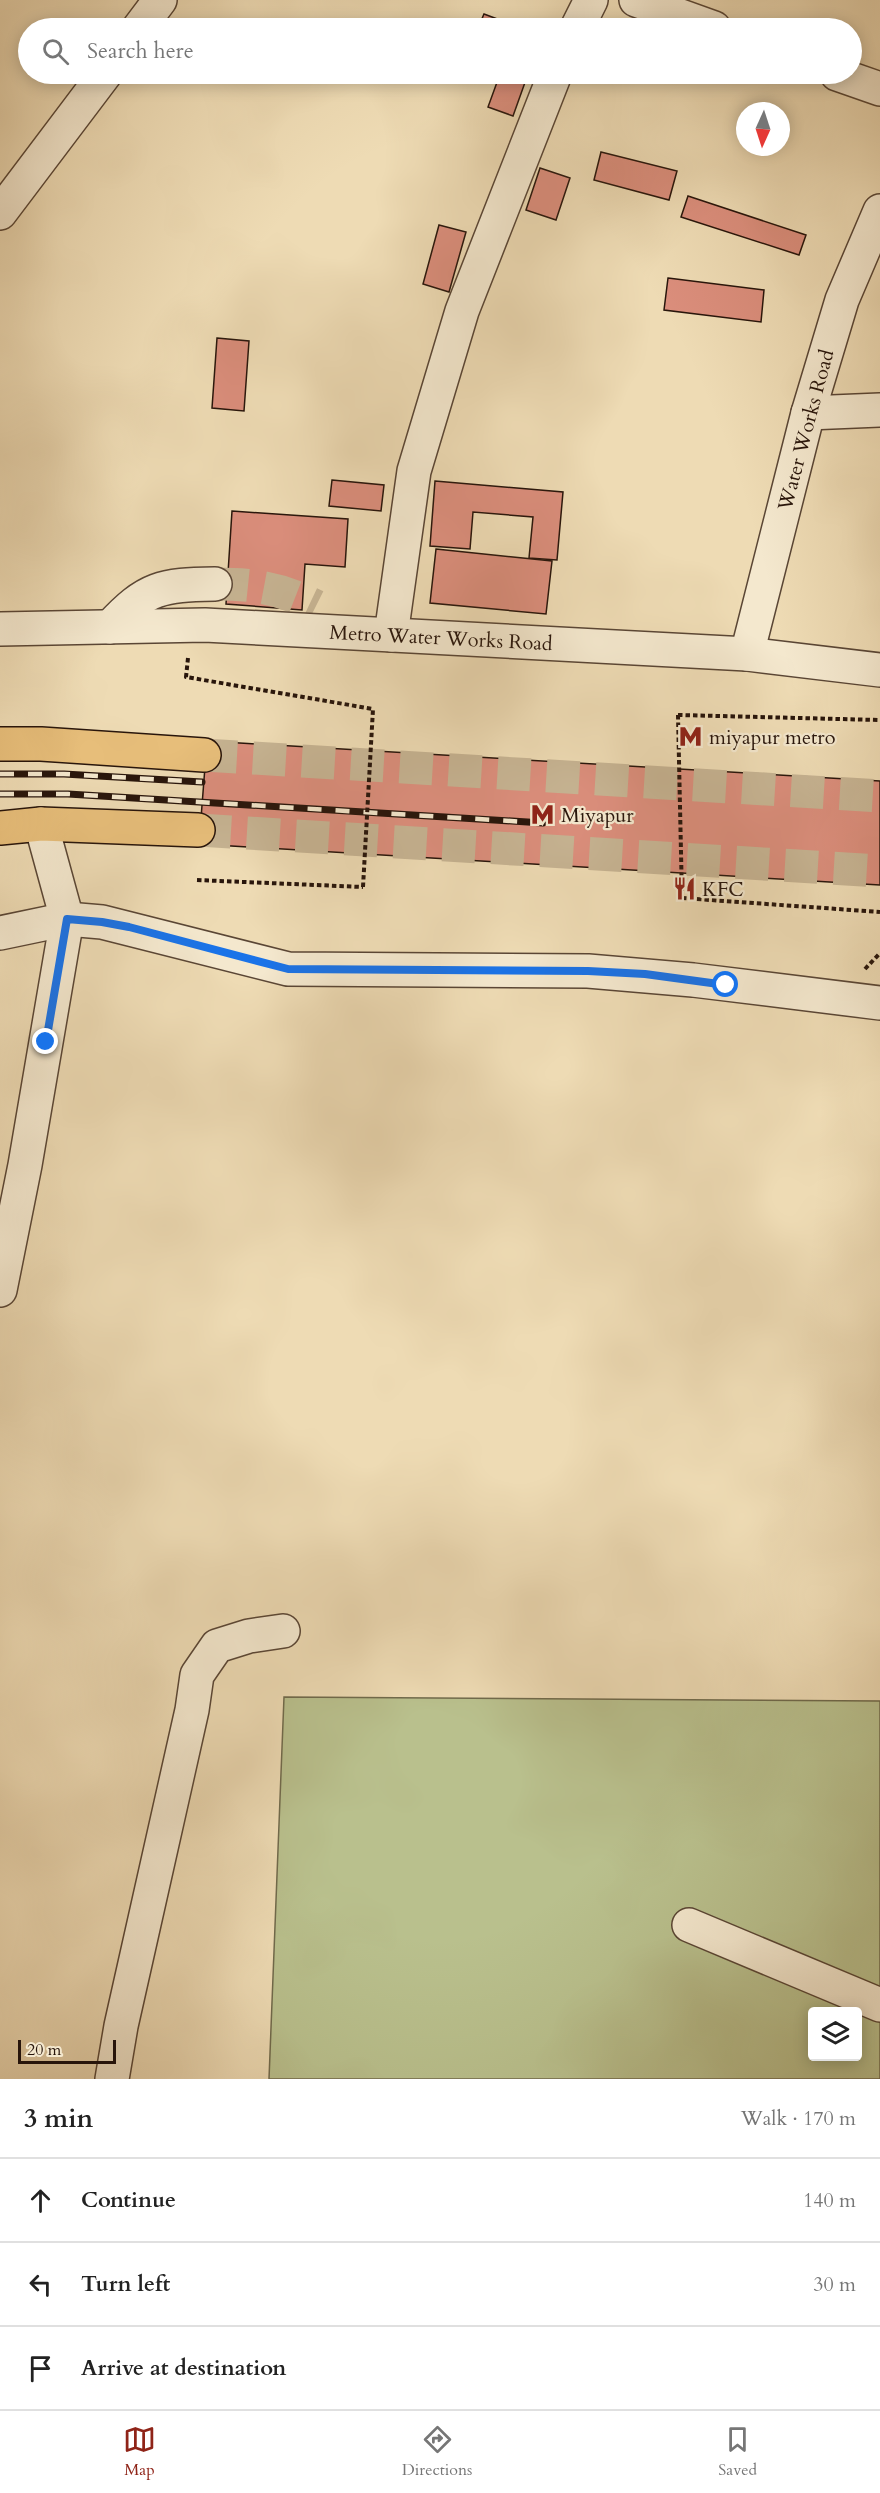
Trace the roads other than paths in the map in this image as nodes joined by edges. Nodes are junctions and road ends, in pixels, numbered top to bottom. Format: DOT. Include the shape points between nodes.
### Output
graph roads {
  1 [pos="160,0"];
  2 [pos="591,0"];
  3 [pos="636,0"];
  4 [pos="146,18"];
  5 [pos="582,18"];
  6 [pos="686,18"];
  7 [pos="862,83"];
  8 [pos="97,84"];
  9 [pos="551,84"];
  10 [pos="880,89"];
  11 [pos="880,211"];
  12 [pos="0,213"];
  13 [pos="880,410"];
  14 [pos="808,413"];
  15 [pos="215,584"];
  16 [pos="316,606"];
  17 [pos="110,627"];
  18 [pos="0,629"];
  19 [pos="340,632"];
  20 [pos="391,635"];
  21 [pos="747,654"];
  22 [pos="880,670"];
  23 [pos="0,744"];
  24 [pos="204,755"];
  25 [pos="41,824"];
  26 [pos="0,828"];
  27 [pos="198,830"];
  28 [pos="67,919"];
  29 [pos="0,933"];
  30 [pos="880,1003"];
  31 [pos="0,1290"];
  32 [pos="283,1631"];
  33 [pos="689,1925"];
  34 [pos="880,2005"];
  35 [pos="112,2079"];
  1 -- 4 [label="street"];
  2 -- 5 [label="street"];
  3 -- 6 [label="street"];
  7 -- 10 [label="street"];
  8 -- 12 [label="street"];
  9 -- 20 [label="street" via="462,311 414,471"];
  11 -- 14 [label="street, Water Works Road" via="842,300"];
  13 -- 14 [label="street"];
  14 -- 21 [label="street, Water Works Road"];
  15 -- 17 [label="street" via="186,584 151,591 131,604"];
  16 -- 19 [label="street"];
  17 -- 18 [label="street, Metro Water Works Road"];
  17 -- 19 [label="street, Metro Water Works Road" via="205,625"];
  19 -- 20 [label="street, Metro Water Works Road"];
  20 -- 21 [label="street, Metro Water Works Road"];
  21 -- 22 [label="street, Metro Water Works Road"];
  23 -- 24 [label="highway"];
  25 -- 26 [label="highway"];
  25 -- 27 [label="highway"];
  25 -- 28 [label="street"];
  28 -- 29 [label="street"];
  28 -- 30 [label="street" via="129,927 288,969 599,972"];
  28 -- 31 [label="street" via="26,1165"];
  32 -- 35 [label="street" via="217,1646 197,1675"];
  33 -- 34 [label="street"];
}
